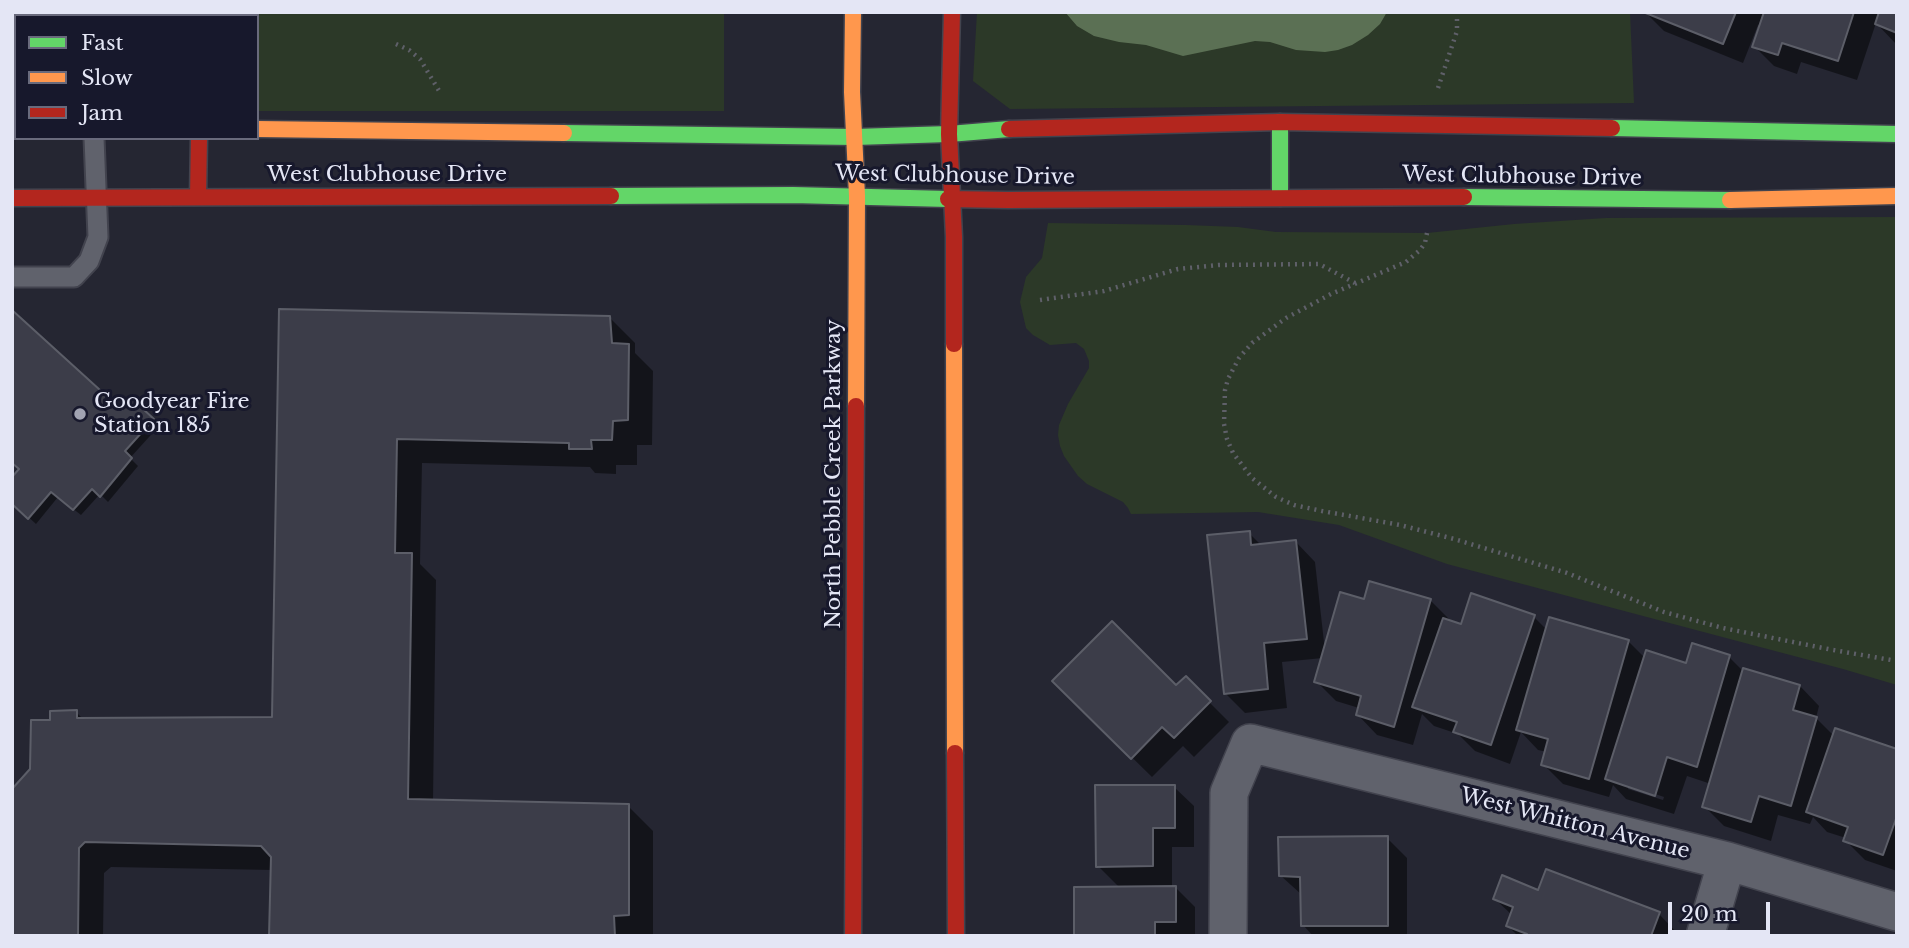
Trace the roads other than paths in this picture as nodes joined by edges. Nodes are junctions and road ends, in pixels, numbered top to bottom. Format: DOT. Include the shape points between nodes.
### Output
graph roads {
  1 [pos="853,12"];
  2 [pos="952,12"];
  3 [pos="1280,122"];
  4 [pos="259,129"];
  5 [pos="949,134"];
  6 [pos="1897,134"];
  7 [pos="855,137"];
  8 [pos="94,140"];
  9 [pos="199,140"];
  10 [pos="857,196"];
  11 [pos="1897,196"];
  12 [pos="198,197"];
  13 [pos="12,198"];
  14 [pos="96,198"];
  15 [pos="952,198"];
  16 [pos="1280,198"];
  17 [pos="12,277"];
  18 [pos="1727,861"];
  19 [pos="1897,912"];
  20 [pos="853,936"];
  21 [pos="956,936"];
  22 [pos="1228,936"];
  23 [pos="1705,936"];
  1 -- 7 [label="street, North Pebble Creek Parkway"];
  2 -- 5 [label="street"];
  3 -- 5 [label="street, West Clubhouse Drive"];
  3 -- 6 [label="street, West Clubhouse Drive"];
  3 -- 16 [label="street"];
  4 -- 7 [label="street, West Clubhouse Drive"];
  5 -- 7 [label="street, West Clubhouse Drive"];
  5 -- 15 [label="street"];
  7 -- 10 [label="street, North Pebble Creek Parkway"];
  8 -- 14 [label="lane"];
  9 -- 12 [label="street"];
  10 -- 12 [label="street, West Clubhouse Drive"];
  10 -- 15 [label="street, West Clubhouse Drive"];
  10 -- 20 [label="street, North Pebble Creek Parkway"];
  11 -- 16 [label="street, West Clubhouse Drive"];
  12 -- 14 [label="street, West Clubhouse Drive"];
  13 -- 14 [label="street, West Clubhouse Drive"];
  14 -- 17 [label="lane" via="98,237 89,261 74,277"];
  15 -- 16 [label="street, West Clubhouse Drive"];
  15 -- 21 [label="street"];
  18 -- 19 [label="street, West Whitton Avenue"];
  18 -- 22 [label="street, West Whitton Avenue" via="1250,743 1229,793"];
  18 -- 23 [label="street"];
}
